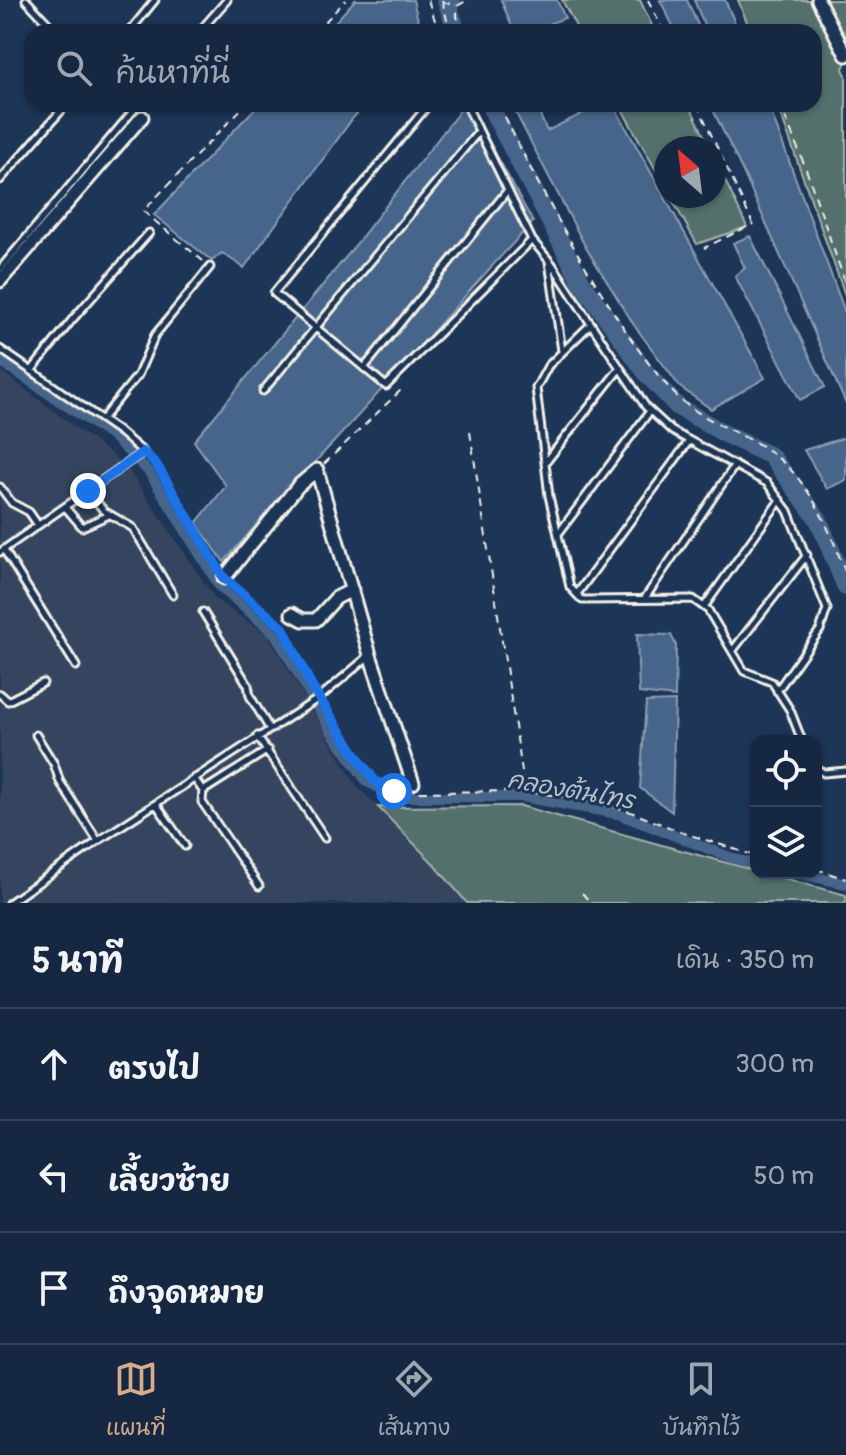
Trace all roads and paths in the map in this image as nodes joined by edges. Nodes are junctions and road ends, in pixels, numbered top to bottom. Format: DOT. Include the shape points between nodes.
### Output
graph roads {
  1 [pos="26,0"];
  2 [pos="155,0"];
  3 [pos="227,0"];
  4 [pos="346,0"];
  5 [pos="428,0"];
  6 [pos="468,0"];
  7 [pos="648,0"];
  8 [pos="818,0"];
  9 [pos="442,1"];
  10 [pos="457,6"];
  11 [pos="447,20"];
  12 [pos="48,24"];
  13 [pos="136,24"];
  14 [pos="206,24"];
  15 [pos="323,24"];
  16 [pos="436,24"];
  17 [pos="460,24"];
  18 [pos="660,24"];
  19 [pos="846,55"];
  20 [pos="60,112"];
  21 [pos="132,112"];
  22 [pos="238,112"];
  23 [pos="422,112"];
  24 [pos="470,112"];
  25 [pos="503,112"];
  26 [pos="701,112"];
  27 [pos="783,112"];
  28 [pos="142,117"];
  29 [pos="479,131"];
  30 [pos="0,180"];
  31 [pos="507,191"];
  32 [pos="149,233"];
  33 [pos="532,240"];
  34 [pos="704,248"];
  35 [pos="549,259"];
  36 [pos="210,267"];
  37 [pos="0,269"];
  38 [pos="0,281"];
  39 [pos="846,285"];
  40 [pos="591,324"];
  41 [pos="315,327"];
  42 [pos="0,349"];
  43 [pos="562,352"];
  44 [pos="364,368"];
  45 [pos="620,368"];
  46 [pos="32,370"];
  47 [pos="401,390"];
  48 [pos="263,391"];
  49 [pos="650,411"];
  50 [pos="102,419"];
  51 [pos="470,432"];
  52 [pos="689,441"];
  53 [pos="143,452"];
  54 [pos="545,463"];
  55 [pos="735,465"];
  56 [pos="317,470"];
  57 [pos="0,487"];
  58 [pos="88,491"];
  59 [pos="780,500"];
  60 [pos="65,507"];
  61 [pos="110,515"];
  62 [pos="38,525"];
  63 [pos="558,535"];
  64 [pos="2,551"];
  65 [pos="807,555"];
  66 [pos="846,574"];
  67 [pos="224,578"];
  68 [pos="352,590"];
  69 [pos="577,594"];
  70 [pos="173,595"];
  71 [pos="645,599"];
  72 [pos="704,607"];
  73 [pos="203,612"];
  74 [pos="292,614"];
  75 [pos="733,650"];
  76 [pos="370,655"];
  77 [pos="76,666"];
  78 [pos="43,683"];
  79 [pos="777,691"];
  80 [pos="0,694"];
  81 [pos="318,698"];
  82 [pos="269,728"];
  83 [pos="36,735"];
  84 [pos="800,735"];
  85 [pos="257,736"];
  86 [pos="268,750"];
  87 [pos="846,771"];
  88 [pos="822,772"];
  89 [pos="194,778"];
  90 [pos="413,783"];
  91 [pos="203,791"];
  92 [pos="526,792"];
  93 [pos="156,804"];
  94 [pos="325,838"];
  95 [pos="98,841"];
  96 [pos="185,846"];
  97 [pos="750,854"];
  98 [pos="822,871"];
  99 [pos="846,879"];
  100 [pos="259,886"];
  101 [pos="582,893"];
  102 [pos="9,903"];
  103 [pos="591,903"];
  1 -- 12 [label="lane"];
  2 -- 13 [label="lane"];
  3 -- 14 [label="lane"];
  4 -- 15 [label="path"];
  5 -- 16 [label="path"];
  6 -- 10 [label="path"];
  7 -- 18 [label="path"];
  8 -- 19 [label="street"];
  9 -- 10 [label="path"];
  9 -- 11 [label="path"];
  10 -- 17 [label="path"];
  20 -- 30 [label="lane"];
  21 -- 37 [label="lane"];
  22 -- 36 [label="path" via="143,211"];
  23 -- 41 [label="lane" via="274,293"];
  24 -- 29 [label="lane"];
  25 -- 66 [label="path" via="570,243 627,334 673,393 789,465 818,505"];
  26 -- 34 [label="path" via="753,224"];
  27 -- 39 [label="path"];
  28 -- 38 [label="street"];
  29 -- 31 [label="lane"];
  29 -- 41 [label="lane"];
  31 -- 33 [label="lane"];
  31 -- 44 [label="lane"];
  32 -- 46 [label="lane"];
  33 -- 35 [label="lane"];
  33 -- 44 [label="lane" via="386,386"];
  35 -- 40 [label="lane"];
  35 -- 43 [label="lane"];
  36 -- 50 [label="lane" via="155,335 138,375"];
  40 -- 43 [label="lane"];
  40 -- 45 [label="lane"];
  41 -- 44 [label="lane"];
  41 -- 48 [label="lane"];
  42 -- 46 [label="lane"];
  43 -- 54 [label="lane" via="536,388"];
  45 -- 49 [label="lane"];
  45 -- 54 [label="lane"];
  46 -- 50 [label="lane"];
  47 -- 56 [label="path"];
  49 -- 52 [label="lane"];
  49 -- 63 [label="lane"];
  50 -- 53 [label="lane"];
  51 -- 92 [label="path"];
  52 -- 55 [label="lane"];
  52 -- 69 [label="lane"];
  53 -- 58 [label="lane"];
  53 -- 67 [label="path" via="175,492"];
  54 -- 63 [label="lane"];
  55 -- 59 [label="lane" via="767,483"];
  55 -- 71 [label="lane"];
  56 -- 67 [label="street"];
  56 -- 68 [label="street"];
  57 -- 62 [label="lane"];
  58 -- 60 [label="lane"];
  58 -- 61 [label="lane"];
  59 -- 65 [label="lane"];
  59 -- 72 [label="lane"];
  60 -- 61 [label="lane" via="82,527"];
  60 -- 62 [label="lane"];
  61 -- 70 [label="lane" via="133,528"];
  62 -- 64 [label="lane"];
  63 -- 69 [label="lane" via="570,587"];
  64 -- 77 [label="lane"];
  65 -- 75 [label="lane"];
  65 -- 79 [label="lane" via="827,609 820,630"];
  67 -- 81 [label="path" via="283,628"];
  68 -- 74 [label="street" via="336,598 316,620"];
  68 -- 76 [label="street"];
  69 -- 71 [label="lane" via="582,600"];
  71 -- 72 [label="lane" via="693,599"];
  72 -- 75 [label="lane"];
  73 -- 82 [label="lane"];
  75 -- 79 [label="lane" via="744,671 772,682"];
  76 -- 81 [label="lane"];
  76 -- 90 [label="street"];
  78 -- 80 [label="lane" via="8,701"];
  79 -- 84 [label="lane"];
  81 -- 82 [label="lane"];
  81 -- 92 [label="path" via="375,781 394,791"];
  82 -- 85 [label="lane"];
  83 -- 95 [label="lane"];
  85 -- 86 [label="lane"];
  85 -- 89 [label="lane"];
  86 -- 91 [label="lane"];
  86 -- 94 [label="lane"];
  87 -- 88 [label="lane"];
  89 -- 91 [label="lane"];
  89 -- 93 [label="lane"];
  91 -- 100 [label="lane" via="202,802"];
  92 -- 97 [label="path" via="623,809"];
  93 -- 95 [label="lane"];
  93 -- 96 [label="lane"];
  95 -- 102 [label="lane"];
  98 -- 99 [label="path"];
  101 -- 103 [label="path"];
}
